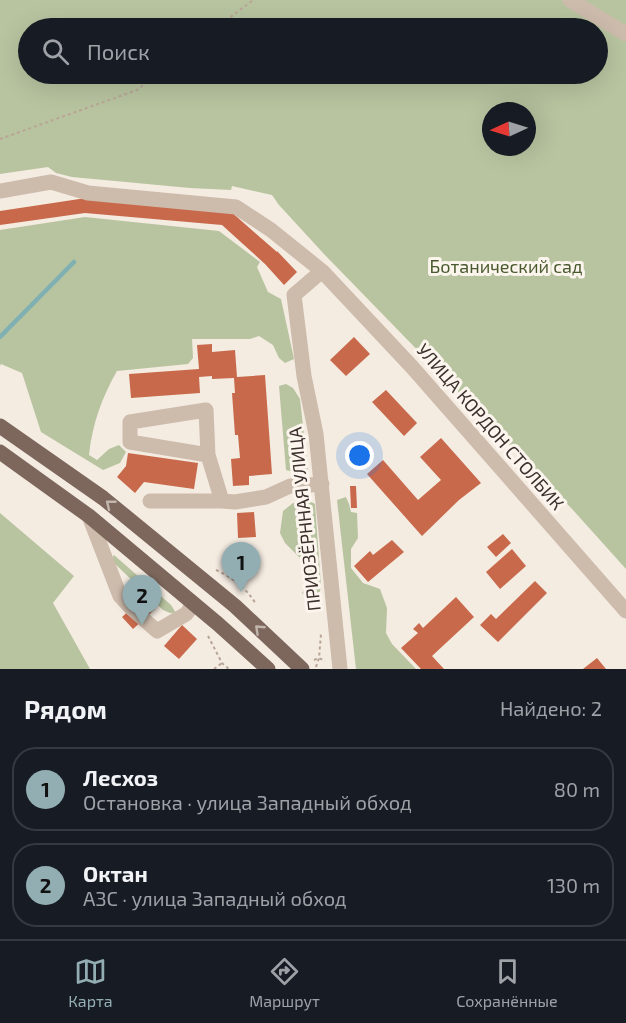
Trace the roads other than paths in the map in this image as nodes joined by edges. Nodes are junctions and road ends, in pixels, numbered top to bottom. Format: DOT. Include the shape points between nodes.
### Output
graph roads {
  1 [pos="570,0"];
  2 [pos="600,18"];
  3 [pos="608,23"];
  4 [pos="626,34"];
  5 [pos="0,191"];
  6 [pos="322,271"];
  7 [pos="0,426"];
  8 [pos="0,452"];
  9 [pos="208,455"];
  10 [pos="322,484"];
  11 [pos="150,501"];
  12 [pos="222,501"];
  13 [pos="89,516"];
  14 [pos="194,604"];
  15 [pos="626,611"];
  16 [pos="268,669"];
  17 [pos="302,669"];
  18 [pos="340,669"];
  1 -- 2 [label="street"];
  3 -- 4 [label="street"];
  5 -- 6 [label="street, УЛИЦА КОРДОН СТОЛБИК" via="51,182 88,193 236,207"];
  6 -- 10 [label="street, ПРИОЗЁРННАЯ УЛИЦА" via="294,295"];
  6 -- 15 [label="street, УЛИЦА КОРДОН СТОЛБИК" via="420,376"];
  17 -- 7 [label="main road, one-way" via="235,606 103,498"];
  8 -- 13 [label="main road"];
  9 -- 9 [label="street" via="206,410 130,422 130,441"];
  9 -- 12 [label="street"];
  10 -- 12 [label="street" via="290,486 266,497"];
  10 -- 18 [label="street, ПРИОЗЁРННАЯ УЛИЦА"];
  11 -- 12 [label="street"];
  13 -- 14 [label="main road"];
  13 -- 14 [label="street" via="120,596 157,631 186,614"];
  14 -- 16 [label="main road"];
}
